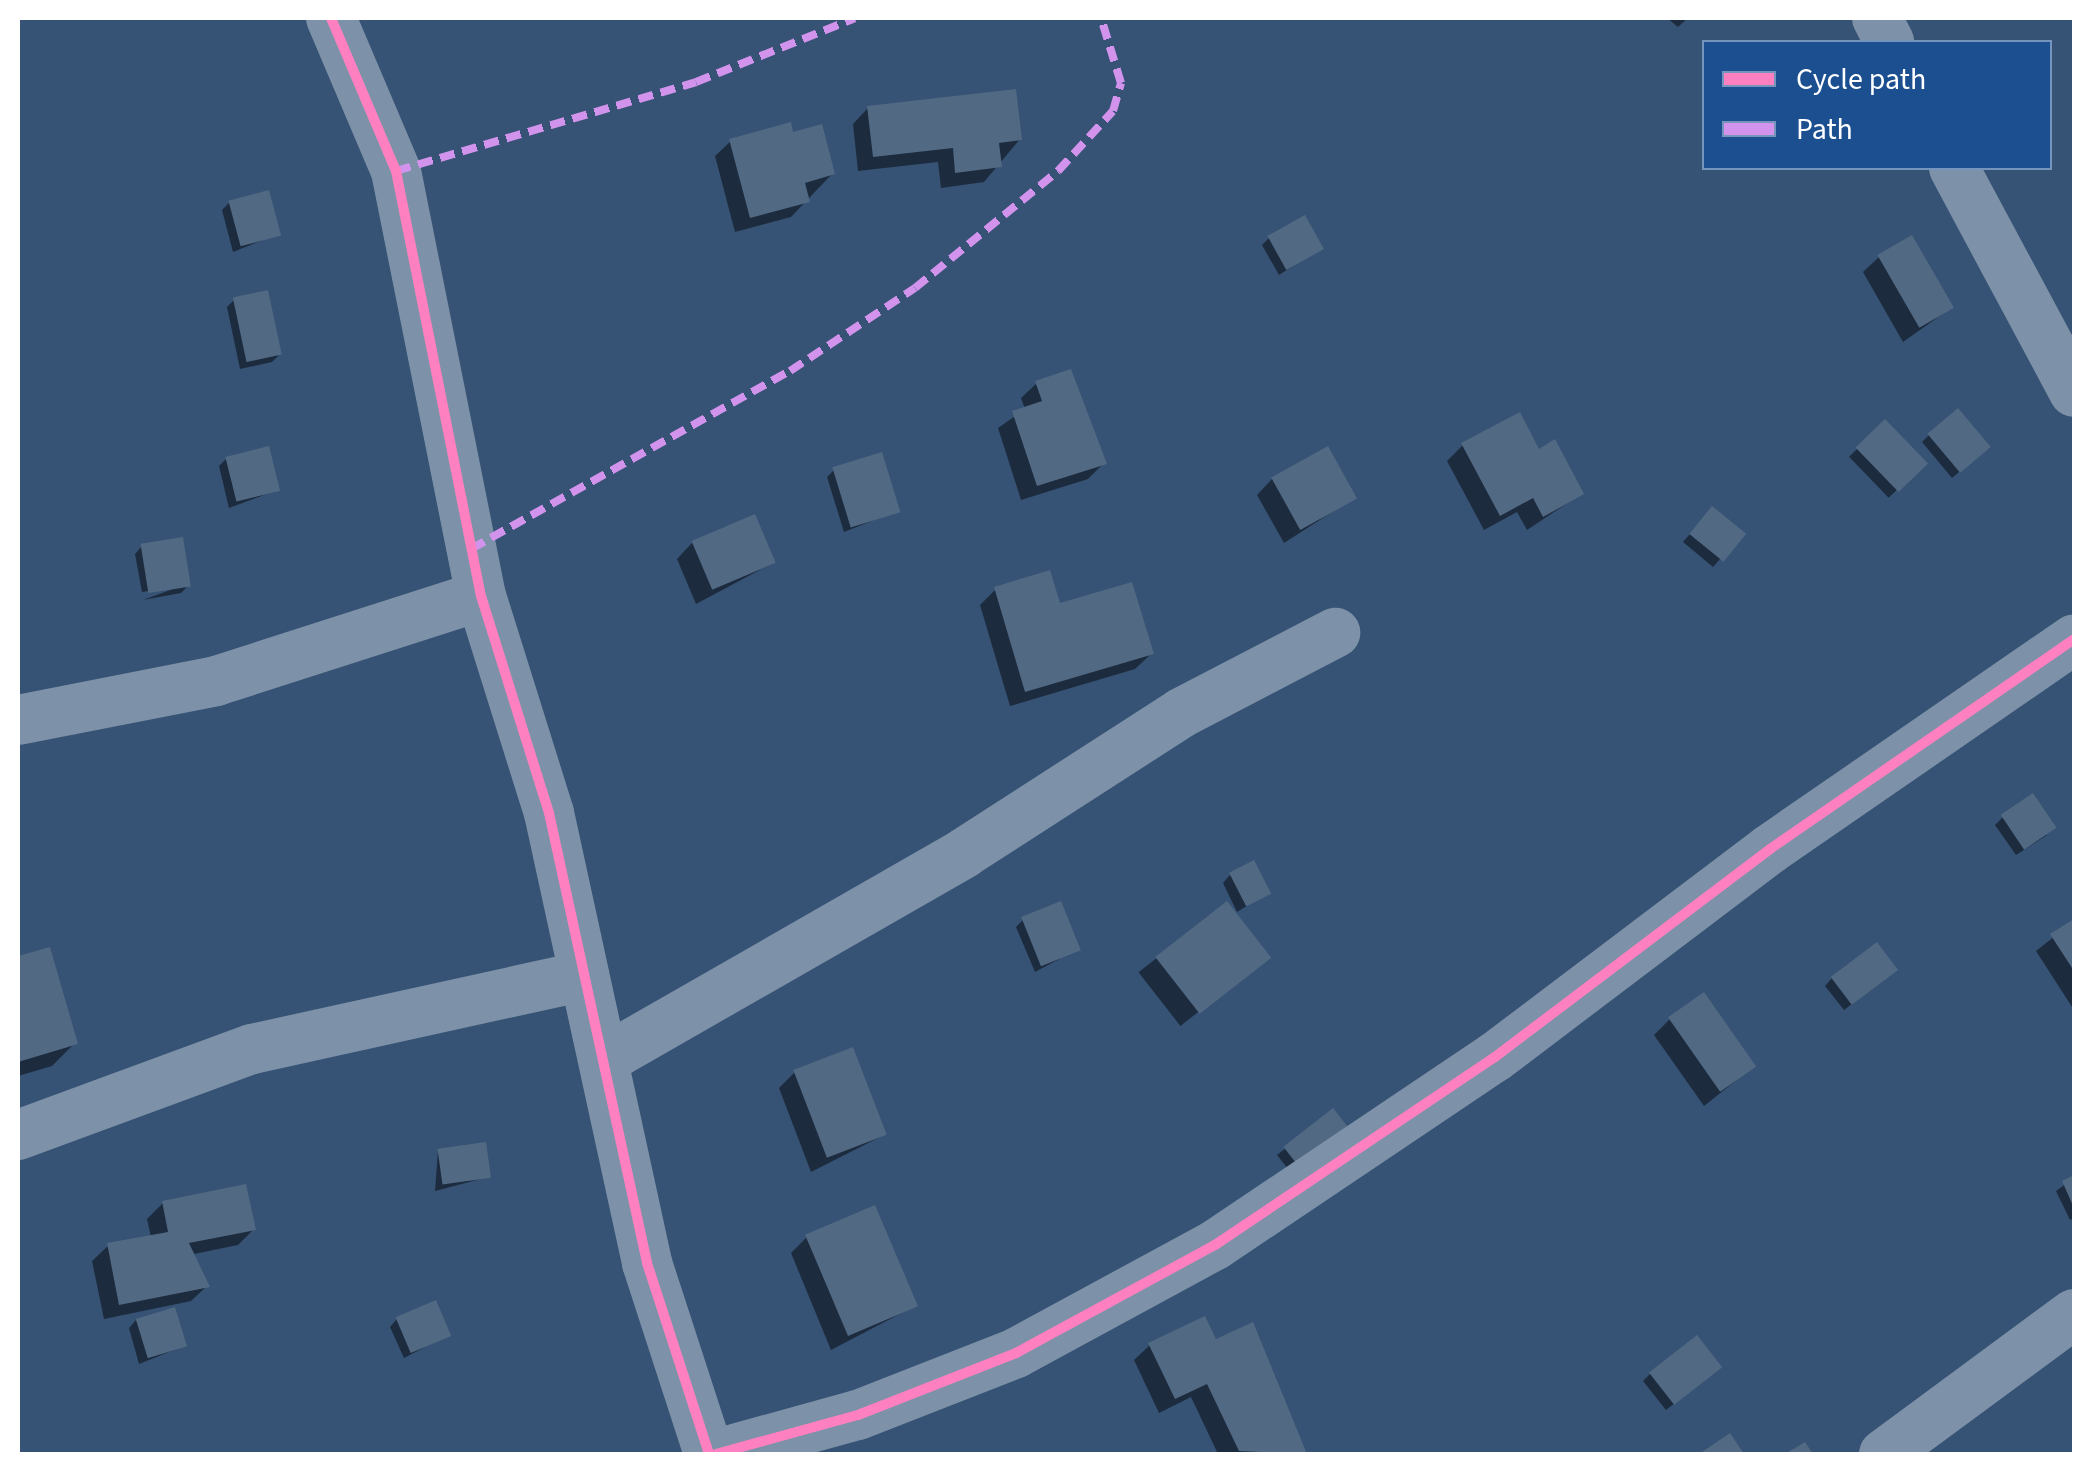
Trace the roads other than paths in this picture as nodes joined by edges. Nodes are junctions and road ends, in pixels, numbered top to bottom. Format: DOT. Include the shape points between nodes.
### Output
graph roads {
  1 [pos="331,18"];
  2 [pos="1955,170"];
  3 [pos="2055,310"];
  4 [pos="2074,392"];
  5 [pos="481,596"];
  6 [pos="1335,633"];
  7 [pos="2074,640"];
  8 [pos="18,720"];
  9 [pos="584,976"];
  10 [pos="604,1059"];
  11 [pos="18,1135"];
  12 [pos="2074,1314"];
  13 [pos="708,1454"];
  14 [pos="716,1454"];
  15 [pos="1884,1454"];
  1 -- 5 [label="street" via="396,171"];
  2 -- 3 [label="street"];
  3 -- 4 [label="street"];
  5 -- 8 [label="street" via="216,681"];
  5 -- 9 [label="street" via="549,813"];
  6 -- 10 [label="street" via="1181,713 964,853"];
  7 -- 14 [label="street" via="1770,848 1495,1057 1215,1245 1016,1353 858,1415"];
  9 -- 10 [label="street"];
  9 -- 11 [label="street" via="252,1049"];
  10 -- 13 [label="street" via="652,1280"];
  12 -- 15 [label="street"];
}
